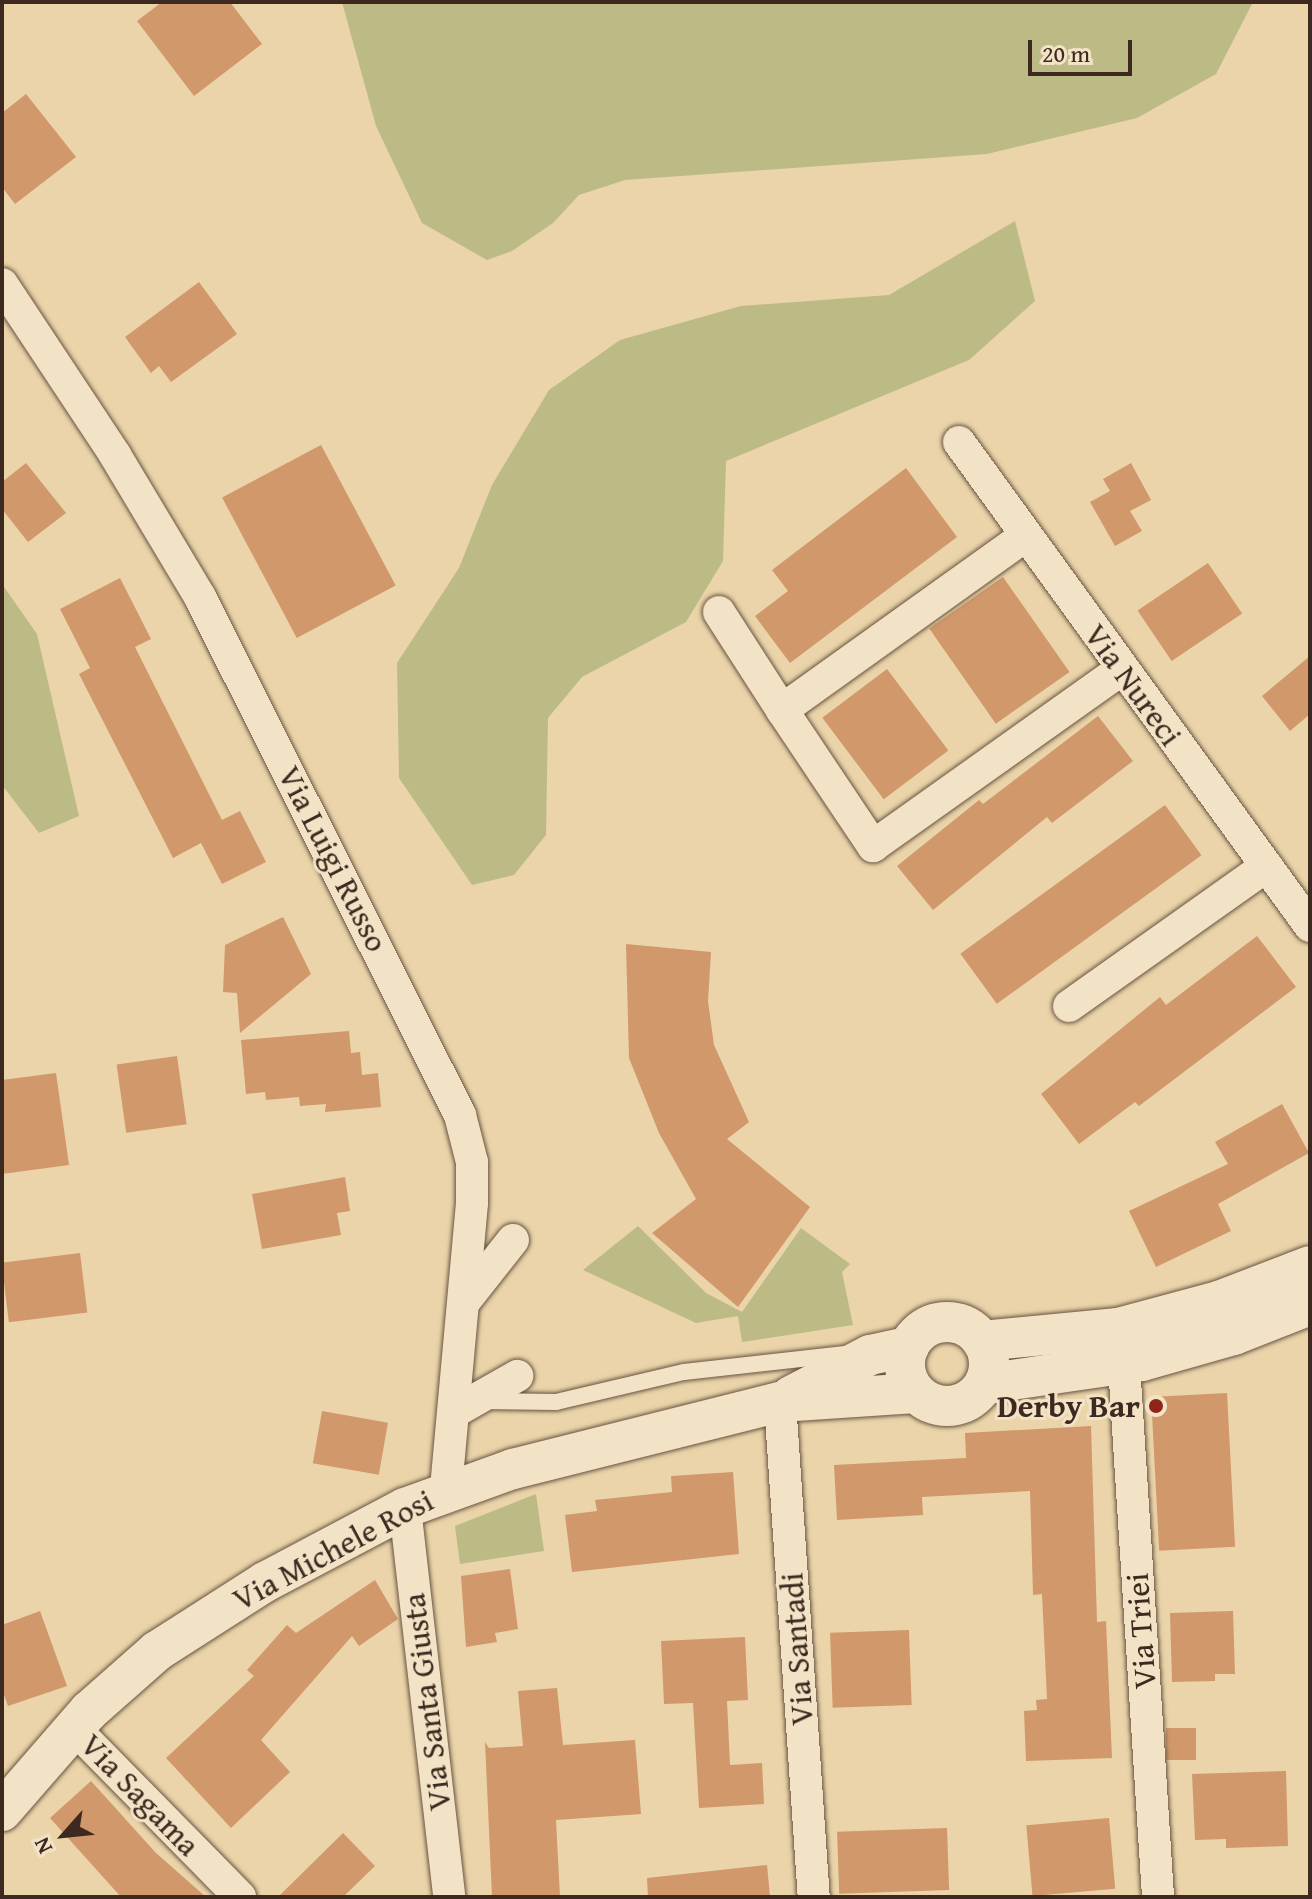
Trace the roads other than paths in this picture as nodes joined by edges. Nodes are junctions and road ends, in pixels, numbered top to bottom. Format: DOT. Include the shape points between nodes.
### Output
graph roads {
  1 [pos="2,284"];
  2 [pos="959,442"];
  3 [pos="1025,536"];
  4 [pos="719,612"];
  5 [pos="1121,670"];
  6 [pos="782,710"];
  7 [pos="1267,866"];
  8 [pos="1310,926"];
  9 [pos="1069,1006"];
  10 [pos="513,1240"];
  11 [pos="1310,1266"];
  12 [pos="464,1302"];
  13 [pos="1310,1305"];
  14 [pos="982,1341"];
  15 [pos="900,1348"];
  16 [pos="1124,1365"];
  17 [pos="517,1376"];
  18 [pos="984,1384"];
  19 [pos="916,1393"];
  20 [pos="780,1402"];
  21 [pos="467,1407"];
  22 [pos="446,1491"];
  23 [pos="405,1508"];
  24 [pos="74,1728"];
  25 [pos="2,1811"];
  26 [pos="240,1897"];
  27 [pos="449,1897"];
  28 [pos="814,1897"];
  29 [pos="1158,1897"];
  1 -- 12 [label="street, Via Luigi Russo" via="115,455 200,597 452,1096 473,1170"];
  2 -- 3 [label="street, Via Nureci"];
  3 -- 5 [label="street, Via Nureci"];
  3 -- 6 [label="street"];
  4 -- 6 [label="street"];
  5 -- 6 [label="street" via="873,846"];
  5 -- 7 [label="street, Via Nureci"];
  7 -- 8 [label="street, Via Nureci"];
  7 -- 9 [label="street"];
  10 -- 12 [label="street"];
  11 -- 14 [label="street" via="1219,1301 1118,1328"];
  12 -- 21 [label="street, Via Luigi Russo"];
  13 -- 16 [label="street, Via Michele Rosi" via="1234,1335"];
  14 -- 15 [label="street, Via Michele Rosi" via="950,1322 926,1327"];
  14 -- 18 [label="street" via="989,1362"];
  15 -- 19 [label="street"];
  15 -- 20 [label="street, Via Michele Rosi"];
  15 -- 21 [label="lane" via="684,1372 556,1402"];
  16 -- 18 [label="street, Via Michele Rosi"];
  16 -- 29 [label="street, Via Triei"];
  17 -- 21 [label="street"];
  18 -- 19 [label="street, Via Michele Rosi" via="977,1394 953,1406"];
  19 -- 20 [label="street, Via Michele Rosi"];
  20 -- 22 [label="street, Via Michele Rosi" via="513,1469"];
  20 -- 28 [label="street, Via Santadi"];
  21 -- 22 [label="street, Via Luigi Russo"];
  22 -- 23 [label="street, Via Michele Rosi"];
  23 -- 24 [label="street, Via Michele Rosi" via="200,1622 122,1680"];
  23 -- 27 [label="street, Via Santa Giusta"];
  24 -- 25 [label="street, Via Michele Rosi"];
  24 -- 26 [label="street, Via Sagama"];
}
